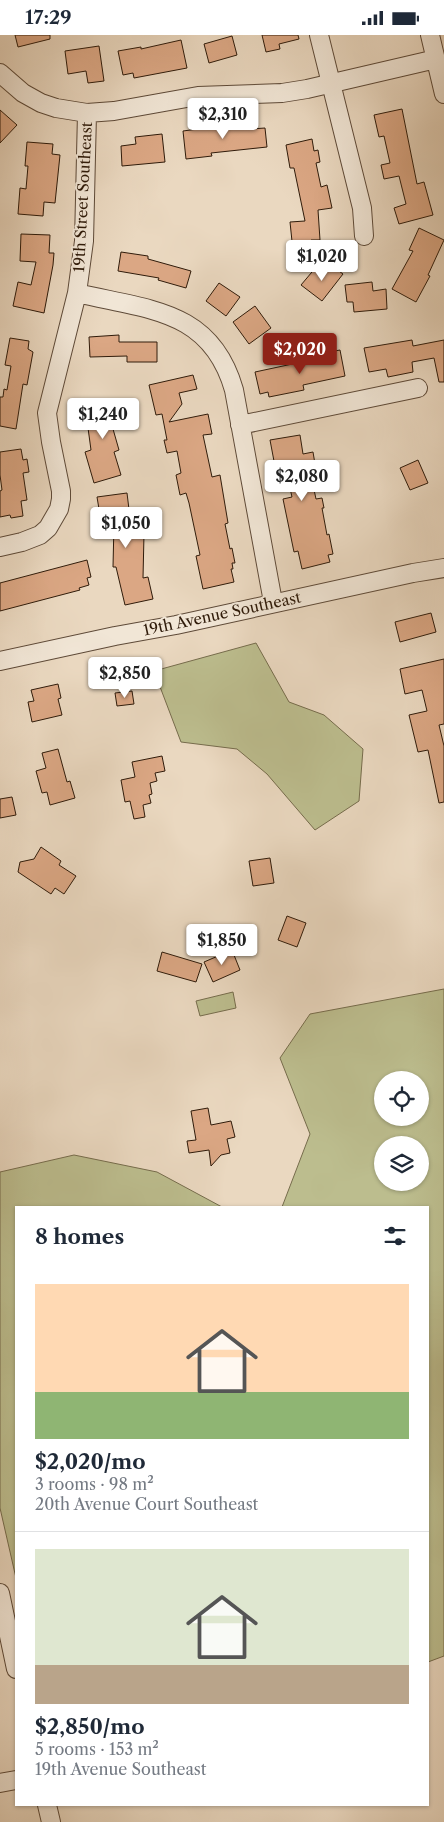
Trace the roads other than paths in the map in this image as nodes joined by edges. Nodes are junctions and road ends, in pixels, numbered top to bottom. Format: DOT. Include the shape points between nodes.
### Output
graph roads {
  1 [pos="319,35"];
  2 [pos="430,35"];
  3 [pos="436,59"];
  4 [pos="0,73"];
  5 [pos="331,85"];
  6 [pos="444,94"];
  7 [pos="87,113"];
  8 [pos="364,236"];
  9 [pos="77,293"];
  10 [pos="418,387"];
  11 [pos="240,425"];
  12 [pos="0,547"];
  13 [pos="444,568"];
  14 [pos="273,602"];
  15 [pos="0,661"];
  16 [pos="0,1593"];
  17 [pos="15,1664"];
  18 [pos="15,1780"];
  19 [pos="0,1783"];
  20 [pos="47,1806"];
  21 [pos="51,1822"];
  1 -- 5 [label="street"];
  2 -- 3 [label="street"];
  3 -- 5 [label="street"];
  3 -- 6 [label="street"];
  4 -- 7 [label="street, 19th Street Southeast" via="23,93 41,103"];
  5 -- 7 [label="street" via="282,93 198,96"];
  5 -- 8 [label="street" via="362,208"];
  7 -- 9 [label="street, 19th Street Southeast" via="84,241"];
  9 -- 11 [label="street" via="175,317 208,340 230,376"];
  9 -- 12 [label="street, 19th Street Southeast" via="47,413 61,499 59,509 40,535"];
  10 -- 11 [label="street"];
  11 -- 14 [label="street"];
  13 -- 14 [label="street, 19th Avenue Southeast"];
  14 -- 15 [label="street, 19th Avenue Southeast"];
  16 -- 17 [label="street"];
  18 -- 19 [label="street"];
  20 -- 21 [label="street"];
}
